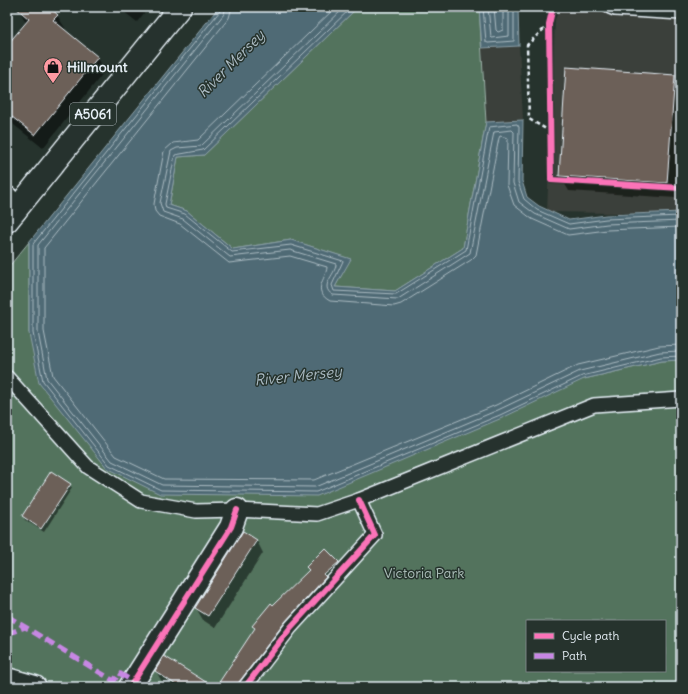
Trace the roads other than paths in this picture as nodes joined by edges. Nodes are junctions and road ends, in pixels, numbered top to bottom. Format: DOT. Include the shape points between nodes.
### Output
graph roads {
  1 [pos="180,7"];
  2 [pos="610,7"];
  3 [pos="681,13"];
  4 [pos="10,210"];
  5 [pos="7,377"];
  6 [pos="681,399"];
  7 [pos="359,500"];
  8 [pos="237,510"];
  9 [pos="7,679"];
  10 [pos="35,687"];
  11 [pos="130,687"];
  12 [pos="245,687"];
  1 -- 4 [label="main road, A5061"];
  2 -- 3 [label="lane"];
  5 -- 8 [label="lane" via="88,467 142,501 196,511"];
  6 -- 7 [label="lane" via="594,405"];
  7 -- 8 [label="lane" via="317,514"];
  7 -- 12 [label="lane" via="375,535 291,627"];
  8 -- 11 [label="main road" via="231,528"];
  9 -- 10 [label="main road"];
}
